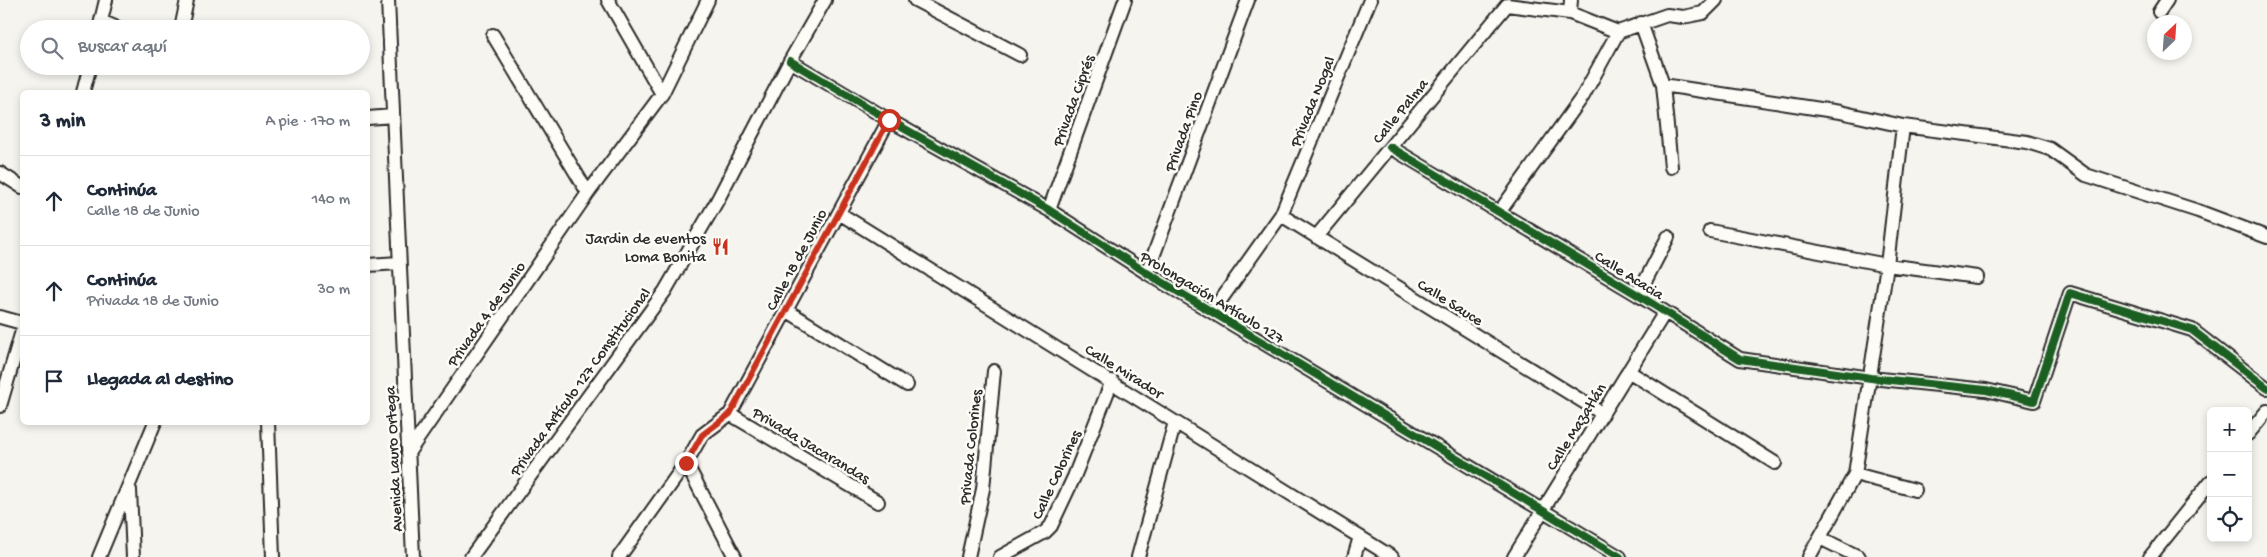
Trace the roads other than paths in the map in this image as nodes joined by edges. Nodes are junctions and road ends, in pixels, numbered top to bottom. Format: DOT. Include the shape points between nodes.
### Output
graph roads {
  1 [pos="106,0"];
  2 [pos="187,0"];
  3 [pos="388,0"];
  4 [pos="608,0"];
  5 [pos="708,0"];
  6 [pos="825,0"];
  7 [pos="915,0"];
  8 [pos="1125,0"];
  9 [pos="1248,0"];
  10 [pos="1370,0"];
  11 [pos="1571,0"];
  12 [pos="1716,0"];
  13 [pos="2167,0"];
  14 [pos="2159,12"];
  15 [pos="1570,13"];
  16 [pos="101,20"];
  17 [pos="183,20"];
  18 [pos="1642,24"];
  19 [pos="1618,32"];
  20 [pos="493,35"];
  21 [pos="1020,55"];
  22 [pos="790,61"];
  23 [pos="88,75"];
  24 [pos="1663,85"];
  25 [pos="84,90"];
  26 [pos="662,94"];
  27 [pos="392,116"];
  28 [pos="370,118"];
  29 [pos="889,120"];
  30 [pos="1903,126"];
  31 [pos="1390,147"];
  32 [pos="1671,167"];
  33 [pos="0,173"];
  34 [pos="20,186"];
  35 [pos="588,193"];
  36 [pos="1049,210"];
  37 [pos="1500,212"];
  38 [pos="839,213"];
  39 [pos="1281,215"];
  40 [pos="1710,231"];
  41 [pos="1316,237"];
  42 [pos="1668,237"];
  43 [pos="2267,237"];
  44 [pos="399,263"];
  45 [pos="370,265"];
  46 [pos="1886,265"];
  47 [pos="1147,273"];
  48 [pos="1977,276"];
  49 [pos="1638,295"];
  50 [pos="786,310"];
  51 [pos="1212,312"];
  52 [pos="1665,312"];
  53 [pos="0,317"];
  54 [pos="20,322"];
  55 [pos="20,337"];
  56 [pos="994,371"];
  57 [pos="1628,371"];
  58 [pos="1871,378"];
  59 [pos="1112,381"];
  60 [pos="908,384"];
  61 [pos="2267,388"];
  62 [pos="0,406"];
  63 [pos="2267,411"];
  64 [pos="730,414"];
  65 [pos="1603,414"];
  66 [pos="1175,422"];
  67 [pos="154,425"];
  68 [pos="268,425"];
  69 [pos="2252,429"];
  70 [pos="408,453"];
  71 [pos="686,463"];
  72 [pos="1775,463"];
  73 [pos="1855,474"];
  74 [pos="2207,486"];
  75 [pos="129,487"];
  76 [pos="1915,490"];
  77 [pos="878,502"];
  78 [pos="1541,510"];
  79 [pos="1360,536"];
  80 [pos="1820,538"];
  81 [pos="99,557"];
  82 [pos="133,557"];
  83 [pos="273,557"];
  84 [pos="413,557"];
  85 [pos="472,557"];
  86 [pos="619,557"];
  87 [pos="735,557"];
  88 [pos="968,557"];
  89 [pos="1000,557"];
  90 [pos="1138,557"];
  91 [pos="1354,557"];
  92 [pos="1392,557"];
  93 [pos="1514,557"];
  94 [pos="1620,557"];
  95 [pos="1809,557"];
  96 [pos="1859,557"];
  97 [pos="2150,557"];
  1 -- 16 [label="street"];
  2 -- 17 [label="street"];
  3 -- 27 [label="street, Avenida Lauro Ortega"];
  4 -- 26 [label="street"];
  5 -- 26 [label="street, Privada 4 de Junio"];
  6 -- 22 [label="street, Privada Artículo 127 Constitucional"];
  7 -- 21 [label="street"];
  8 -- 36 [label="street, Privada Ciprés"];
  9 -- 47 [label="street, Privada Pino"];
  10 -- 39 [label="street, Privada Nogal"];
  11 -- 15 [label="street"];
  12 -- 18 [label="street" via="1703,13 1683,17 1667,15"];
  13 -- 14 [label="street"];
  15 -- 19 [label="street"];
  15 -- 31 [label="street, Calle Palma" via="1507,5"];
  18 -- 19 [label="street"];
  18 -- 24 [label="street"];
  19 -- 37 [label="street" via="1583,96"];
  20 -- 35 [label="street"];
  22 -- 29 [label="street, Prolongación Artículo 127"];
  22 -- 85 [label="street, Privada Artículo 127 Constitucional" via="717,201 665,291"];
  23 -- 25 [label="street"];
  24 -- 30 [label="street" via="1840,112"];
  24 -- 32 [label="street"];
  26 -- 35 [label="street, Privada 4 de Junio"];
  27 -- 28 [label="street"];
  27 -- 44 [label="street, Avenida Lauro Ortega"];
  29 -- 36 [label="street, Prolongación Artículo 127"];
  29 -- 38 [label="street, Calle 18 de Junio"];
  30 -- 43 [label="street" via="2027,142 2050,149 2086,175"];
  30 -- 46 [label="street"];
  31 -- 37 [label="street, Calle Acacia"];
  31 -- 41 [label="street, Calle Palma"];
  33 -- 34 [label="street"];
  35 -- 70 [label="street, Privada 4 de Junio"];
  36 -- 47 [label="street, Prolongación Artículo 127"];
  37 -- 49 [label="street, Calle Acacia"];
  38 -- 50 [label="street, Calle 18 de Junio"];
  38 -- 59 [label="street, Calle Mirador"];
  39 -- 41 [label="street, Calle Sauce"];
  39 -- 51 [label="street, Privada Nogal"];
  40 -- 46 [label="street"];
  41 -- 65 [label="street, Calle Sauce"];
  42 -- 49 [label="street"];
  44 -- 45 [label="street"];
  44 -- 70 [label="street, Avenida Lauro Ortega"];
  46 -- 48 [label="street"];
  46 -- 58 [label="street"];
  47 -- 51 [label="street, Prolongación Artículo 127"];
  49 -- 52 [label="street, Calle Acacia"];
  50 -- 60 [label="street"];
  50 -- 64 [label="street, Calle 18 de Junio"];
  51 -- 78 [label="street, Prolongación Artículo 127"];
  52 -- 57 [label="street, Calle Mazatlán"];
  52 -- 58 [label="street, Calle Acacia" via="1740,359"];
  53 -- 54 [label="street"];
  55 -- 62 [label="street"];
  56 -- 88 [label="street, Privada Colorines" via="983,489"];
  57 -- 65 [label="street, Calle Mazatlán"];
  57 -- 72 [label="street"];
  58 -- 61 [label="street, Calle Acacia" via="1986,390 2034,401 2070,293 2192,330"];
  58 -- 73 [label="street"];
  59 -- 66 [label="street, Calle Mirador"];
  59 -- 89 [label="street, Calle Colorines" via="1074,477 1050,526"];
  63 -- 69 [label="street"];
  64 -- 71 [label="street" via="702,435"];
  64 -- 77 [label="street, Privada Jacarandas"];
  65 -- 78 [label="street, Calle Mazatlán"];
  66 -- 79 [label="street, Calle Mirador"];
  66 -- 90 [label="street"];
  67 -- 75 [label="street"];
  68 -- 83 [label="street"];
  70 -- 84 [label="street, Avenida Lauro Ortega"];
  71 -- 86 [label="street"];
  71 -- 87 [label="street"];
  73 -- 76 [label="street"];
  73 -- 80 [label="street"];
  74 -- 97 [label="street"];
  75 -- 81 [label="street"];
  75 -- 82 [label="street"];
  78 -- 93 [label="street, Calle Mazatlán"];
  78 -- 94 [label="street, Prolongación Artículo 127"];
  79 -- 91 [label="street"];
  79 -- 92 [label="street, Calle Mirador"];
  80 -- 95 [label="street"];
  80 -- 96 [label="street"];
}
